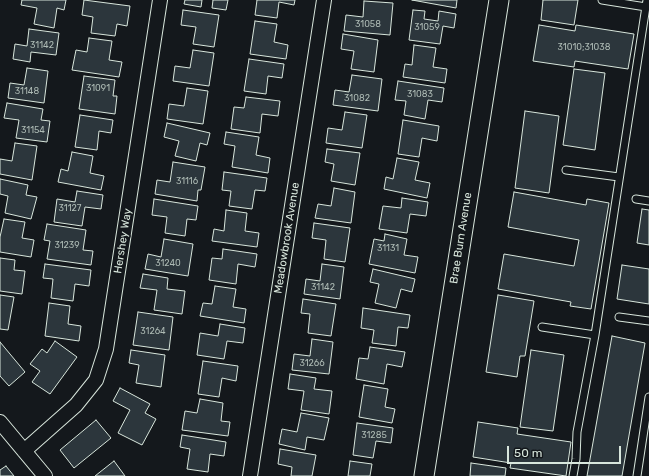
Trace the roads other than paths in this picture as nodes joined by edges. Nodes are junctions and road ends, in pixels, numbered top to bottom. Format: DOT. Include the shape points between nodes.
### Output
graph roads {
  1 [pos="160,0"];
  2 [pos="324,0"];
  3 [pos="499,0"];
  4 [pos="602,0"];
  5 [pos="646,3"];
  6 [pos="566,170"];
  7 [pos="619,177"];
  8 [pos="636,199"];
  9 [pos="649,201"];
  10 [pos="619,317"];
  11 [pos="649,321"];
  12 [pos="542,327"];
  13 [pos="595,335"];
  14 [pos="649,397"];
  15 [pos="0,422"];
  16 [pos="24,451"];
  17 [pos="44,476"];
  18 [pos="250,476"];
  19 [pos="424,476"];
  20 [pos="572,476"];
  21 [pos="637,476"];
  1 -- 16 [label="street, Hershey Way" via="106,349 96,380 76,405"];
  2 -- 18 [label="street, Meadowbrook Avenue"];
  3 -- 19 [label="street, Brae Burn Avenue"];
  4 -- 5 [label="lane"];
  5 -- 7 [label="lane"];
  6 -- 7 [label="lane"];
  7 -- 13 [label="lane"];
  8 -- 9 [label="lane"];
  10 -- 11 [label="lane"];
  12 -- 13 [label="lane"];
  13 -- 20 [label="lane" via="577,432 576,459"];
  14 -- 21 [label="lane"];
  15 -- 16 [label="street"];
  16 -- 17 [label="street"];
}
